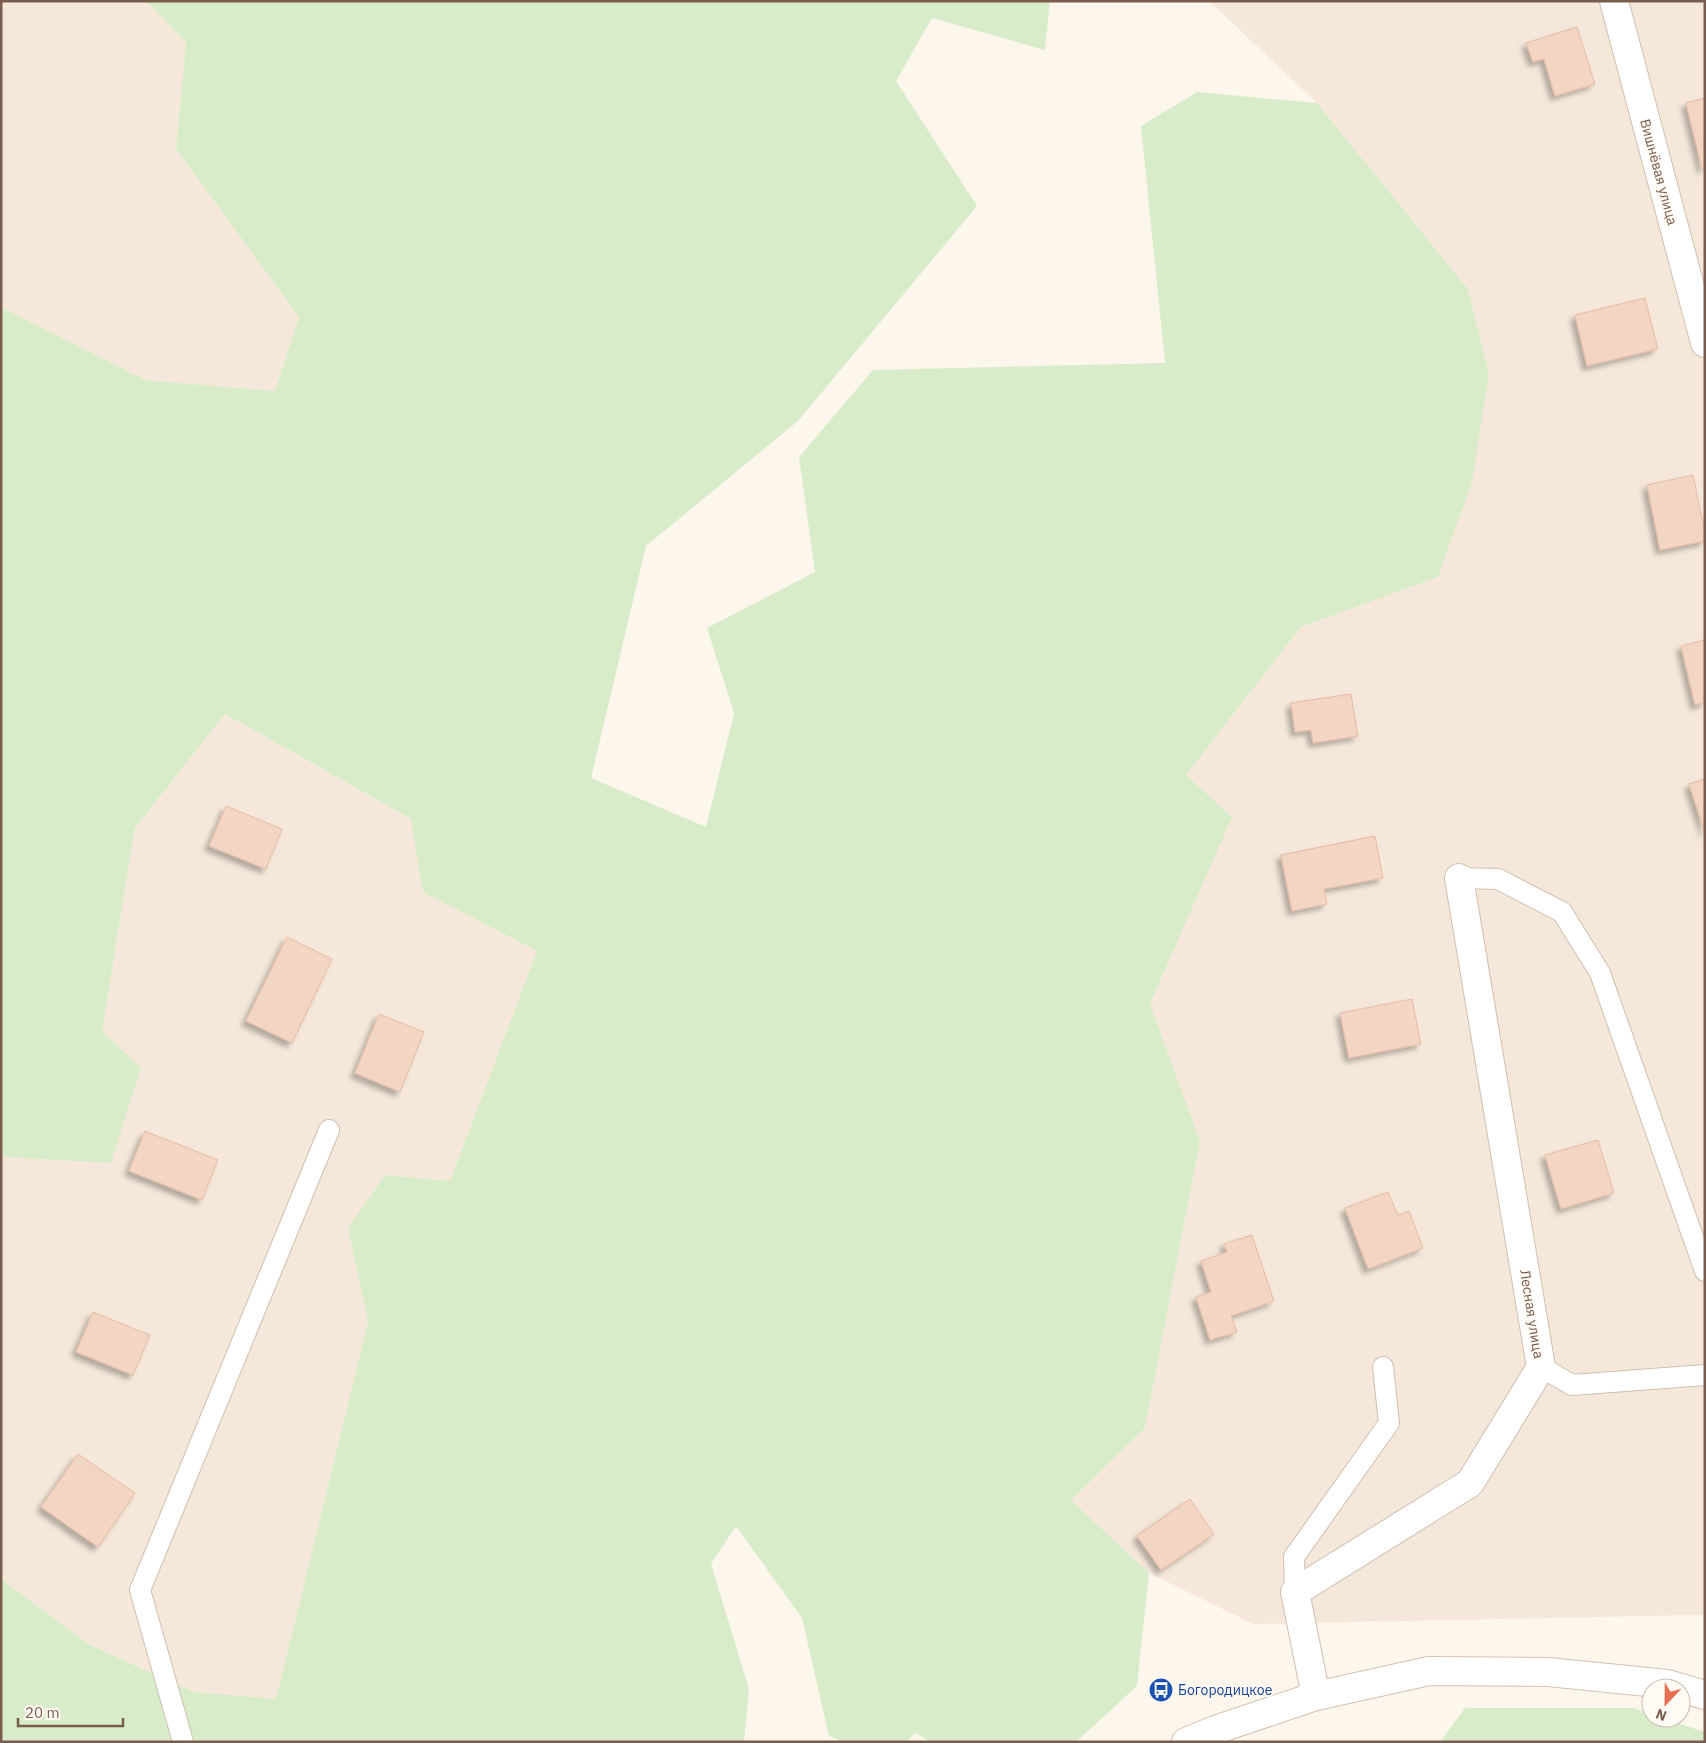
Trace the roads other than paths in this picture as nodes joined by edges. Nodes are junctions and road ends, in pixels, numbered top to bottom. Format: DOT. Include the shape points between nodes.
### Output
graph roads {
  1 [pos="1614,1"];
  2 [pos="1705,343"];
  3 [pos="1459,878"];
  4 [pos="330,1130"];
  5 [pos="1705,1270"];
  6 [pos="1383,1367"];
  7 [pos="1541,1367"];
  8 [pos="1705,1375"];
  9 [pos="1295,1592"];
  10 [pos="1705,1695"];
  11 [pos="1316,1696"];
  12 [pos="183,1742"];
  13 [pos="1186,1742"];
  1 -- 2 [label="street, Вишнёвая улица"];
  3 -- 5 [label="lane" via="1498,879 1562,912 1600,973"];
  3 -- 7 [label="street, Лесная улица"];
  4 -- 12 [label="lane" via="140,1590"];
  6 -- 9 [label="lane" via="1389,1423 1294,1557"];
  7 -- 8 [label="lane" via="1572,1385"];
  7 -- 9 [label="street, Лесная улица" via="1470,1483"];
  9 -- 11 [label="street"];
  10 -- 11 [label="street" via="1667,1684 1548,1672 1429,1671"];
  11 -- 13 [label="street"];
}
